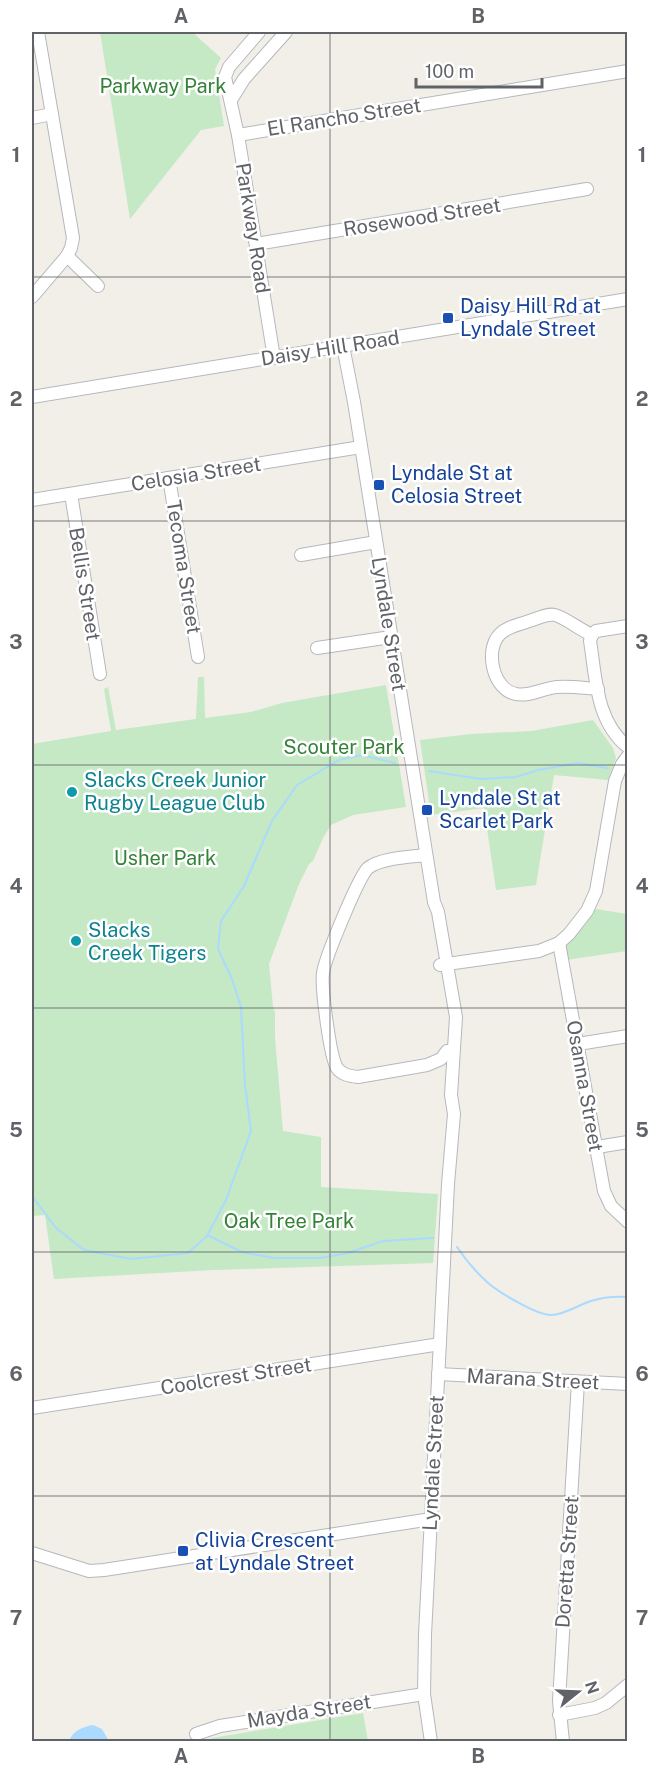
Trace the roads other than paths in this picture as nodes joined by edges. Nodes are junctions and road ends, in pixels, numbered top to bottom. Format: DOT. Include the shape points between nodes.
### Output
graph roads {
  1 [pos="38,32"];
  2 [pos="259,32"];
  3 [pos="286,32"];
  4 [pos="627,71"];
  5 [pos="231,100"];
  6 [pos="52,114"];
  7 [pos="32,118"];
  8 [pos="238,135"];
  9 [pos="587,189"];
  10 [pos="256,244"];
  11 [pos="67,256"];
  12 [pos="98,286"];
  13 [pos="32,297"];
  14 [pos="627,299"];
  15 [pos="343,346"];
  16 [pos="274,358"];
  17 [pos="32,397"];
  18 [pos="361,447"];
  19 [pos="169,478"];
  20 [pos="71,494"];
  21 [pos="32,500"];
  22 [pos="376,542"];
  23 [pos="301,555"];
  24 [pos="627,626"];
  25 [pos="591,635"];
  26 [pos="391,637"];
  27 [pos="317,648"];
  28 [pos="198,657"];
  29 [pos="100,674"];
  30 [pos="598,689"];
  31 [pos="627,747"];
  32 [pos="627,756"];
  33 [pos="426,855"];
  34 [pos="559,943"];
  35 [pos="444,964"];
  36 [pos="627,1036"];
  37 [pos="578,1044"];
  38 [pos="447,1051"];
  39 [pos="428,1065"];
  40 [pos="446,1078"];
  41 [pos="627,1142"];
  42 [pos="597,1147"];
  43 [pos="448,1184"];
  44 [pos="627,1222"];
  45 [pos="440,1344"];
  46 [pos="438,1374"];
  47 [pos="578,1382"];
  48 [pos="627,1384"];
  49 [pos="32,1408"];
  50 [pos="431,1519"];
  51 [pos="32,1553"];
  52 [pos="627,1685"];
  53 [pos="424,1694"];
  54 [pos="559,1715"];
  55 [pos="196,1734"];
  56 [pos="432,1742"];
  57 [pos="563,1742"];
  1 -- 6 [label="street"];
  2 -- 5 [label="street, Parkway Road" via="229,67 225,77"];
  3 -- 5 [label="street" via="244,79"];
  4 -- 8 [label="street, El Rancho Street"];
  5 -- 8 [label="street, Parkway Road"];
  6 -- 7 [label="street"];
  6 -- 11 [label="street" via="73,238"];
  8 -- 10 [label="street, Parkway Road"];
  9 -- 10 [label="street, Rosewood Street"];
  10 -- 16 [label="street, Parkway Road"];
  11 -- 12 [label="street"];
  11 -- 13 [label="street"];
  14 -- 15 [label="street, Daisy Hill Road"];
  15 -- 16 [label="street, Daisy Hill Road"];
  15 -- 18 [label="street, Lyndale Street"];
  16 -- 17 [label="street, Daisy Hill Road"];
  18 -- 19 [label="street, Celosia Street"];
  18 -- 22 [label="street, Lyndale Street"];
  19 -- 20 [label="street, Celosia Street"];
  19 -- 28 [label="street, Tecoma Street"];
  20 -- 21 [label="street, Celosia Street"];
  20 -- 29 [label="street, Bellis Street"];
  22 -- 23 [label="street"];
  22 -- 26 [label="street, Lyndale Street"];
  24 -- 25 [label="street"];
  25 -- 30 [label="street"];
  25 -- 30 [label="street" via="562,618 544,616 507,628 498,636 492,657 496,677 505,690 517,695 557,687"];
  26 -- 27 [label="street"];
  26 -- 33 [label="street, Lyndale Street"];
  30 -- 31 [label="street" via="605,719"];
  32 -- 34 [label="street" via="615,781 596,891 587,911"];
  33 -- 35 [label="street, Lyndale Street"];
  33 -- 39 [label="street" via="376,863 363,873 327,957 323,983 333,1058 338,1069 347,1076 358,1077"];
  34 -- 35 [label="street" via="539,951"];
  34 -- 37 [label="street, Osanna Street"];
  35 -- 38 [label="street, Lyndale Street"];
  35 -- 43 [label="street, Lyndale Street" via="456,1029"];
  36 -- 37 [label="street"];
  37 -- 42 [label="street, Osanna Street"];
  38 -- 39 [label="street"];
  38 -- 40 [label="street, Lyndale Street"];
  39 -- 40 [label="street"];
  40 -- 43 [label="street, Lyndale Street"];
  41 -- 42 [label="street"];
  42 -- 44 [label="street, Osanna Street" via="604,1191 611,1206"];
  43 -- 45 [label="street, Lyndale Street"];
  45 -- 46 [label="street, Lyndale Street"];
  45 -- 49 [label="street, Coolcrest Street"];
  46 -- 47 [label="street, Marana Street"];
  46 -- 50 [label="street, Lyndale Street"];
  47 -- 48 [label="street, Marana Street"];
  47 -- 54 [label="street, Doretta Street"];
  50 -- 51 [label="street" via="104,1570 89,1571"];
  50 -- 53 [label="street, Lyndale Street"];
  52 -- 54 [label="street" via="595,1708"];
  53 -- 55 [label="street, Mayda Street" via="220,1726"];
  53 -- 56 [label="street, Lyndale Street"];
  54 -- 57 [label="street, Doretta Street"];
}
